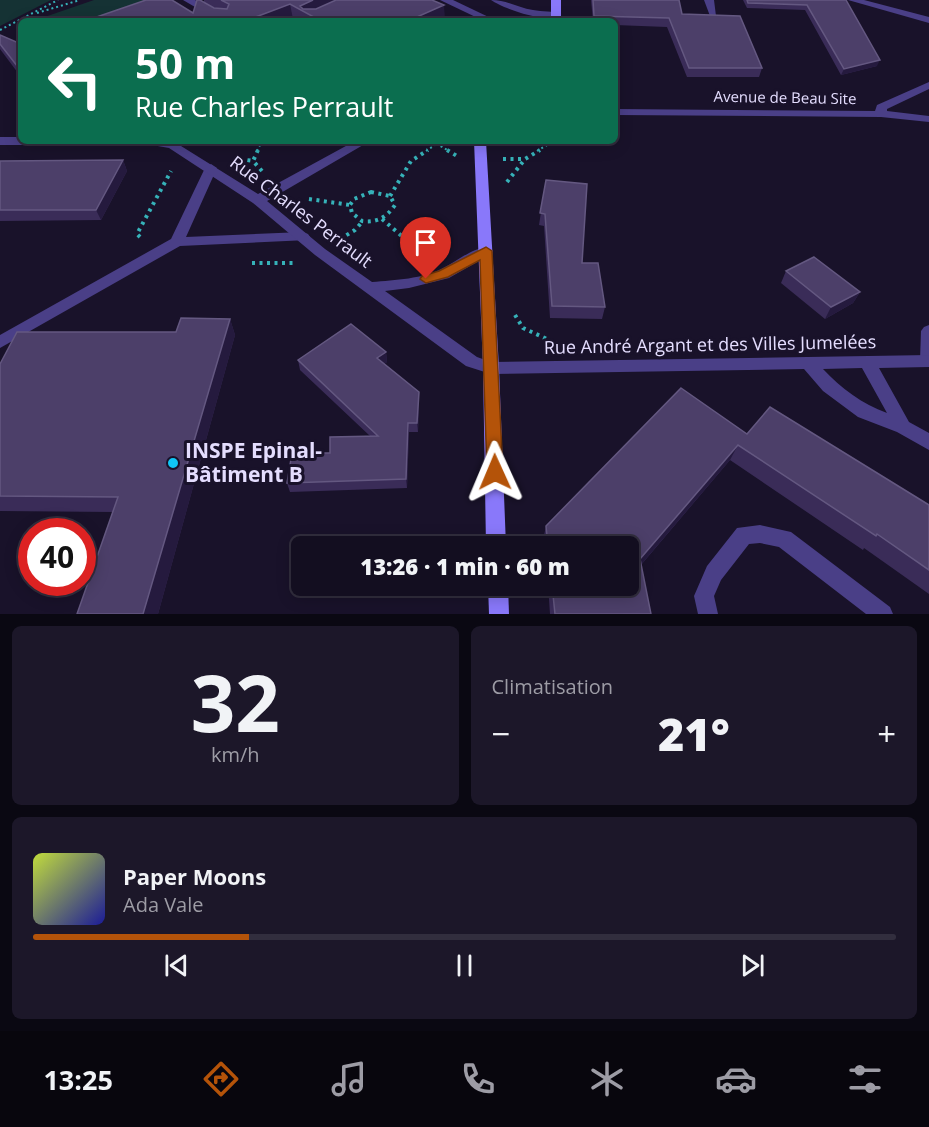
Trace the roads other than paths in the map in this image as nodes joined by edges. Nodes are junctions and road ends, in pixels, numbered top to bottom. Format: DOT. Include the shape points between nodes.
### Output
graph roads {
  1 [pos="188,0"];
  2 [pos="445,0"];
  3 [pos="496,0"];
  4 [pos="556,0"];
  5 [pos="709,0"];
  6 [pos="853,0"];
  7 [pos="713,14"];
  8 [pos="221,18"];
  9 [pos="485,18"];
  10 [pos="556,18"];
  11 [pos="929,20"];
  12 [pos="929,85"];
  13 [pos="618,106"];
  14 [pos="618,112"];
  15 [pos="641,112"];
  16 [pos="881,114"];
  17 [pos="929,119"];
  18 [pos="0,141"];
  19 [pos="18,141"];
  20 [pos="168,144"];
  21 [pos="359,144"];
  22 [pos="483,144"];
  23 [pos="211,168"];
  24 [pos="258,200"];
  25 [pos="303,237"];
  26 [pos="177,242"];
  27 [pos="486,251"];
  28 [pos="370,288"];
  29 [pos="929,331"];
  30 [pos="0,342"];
  31 [pos="928,361"];
  32 [pos="867,362"];
  33 [pos="808,363"];
  34 [pos="492,368"];
  35 [pos="903,427"];
  36 [pos="929,442"];
  37 [pos="496,536"];
  38 [pos="498,596"];
  39 [pos="499,614"];
  40 [pos="708,614"];
  41 [pos="883,614"];
  1 -- 8 [label="street"];
  2 -- 9 [label="street"];
  3 -- 10 [label="street"];
  4 -- 10 [label="street"];
  5 -- 7 [label="street"];
  6 -- 11 [label="street"];
  12 -- 16 [label="street" via="881,107"];
  13 -- 15 [label="street, Avenue de Beau Site"];
  14 -- 15 [label="street, Avenue de Beau Site"];
  15 -- 16 [label="street, Avenue de Beau Site"];
  16 -- 17 [label="street, Avenue de Beau Site"];
  18 -- 19 [label="street, Rue Charles Perrault"];
  20 -- 23 [label="street, Rue Charles Perrault"];
  21 -- 24 [label="street"];
  22 -- 27 [label="street"];
  23 -- 24 [label="street, Rue Charles Perrault"];
  23 -- 26 [label="street"];
  24 -- 25 [label="street, Rue Charles Perrault"];
  25 -- 26 [label="street"];
  25 -- 28 [label="street, Rue Charles Perrault"];
  26 -- 30 [label="street"];
  27 -- 28 [label="street, Rue Charles Perrault" via="444,274"];
  27 -- 34 [label="street"];
  28 -- 34 [label="street, Rue Charles Perrault" via="472,362"];
  29 -- 31 [label="street"];
  31 -- 32 [label="street, Rue André Argant et des Villes Jumelées"];
  32 -- 33 [label="street, Rue André Argant et des Villes Jumelées"];
  32 -- 35 [label="street"];
  33 -- 34 [label="street, Rue André Argant et des Villes Jumelées"];
  33 -- 35 [label="street" via="829,386 864,412"];
  34 -- 37 [label="street"];
  35 -- 36 [label="street"];
  38 -- 39 [label="street"];
  40 -- 41 [label="street" via="704,596 714,573 744,535 760,534 784,539"];
}
